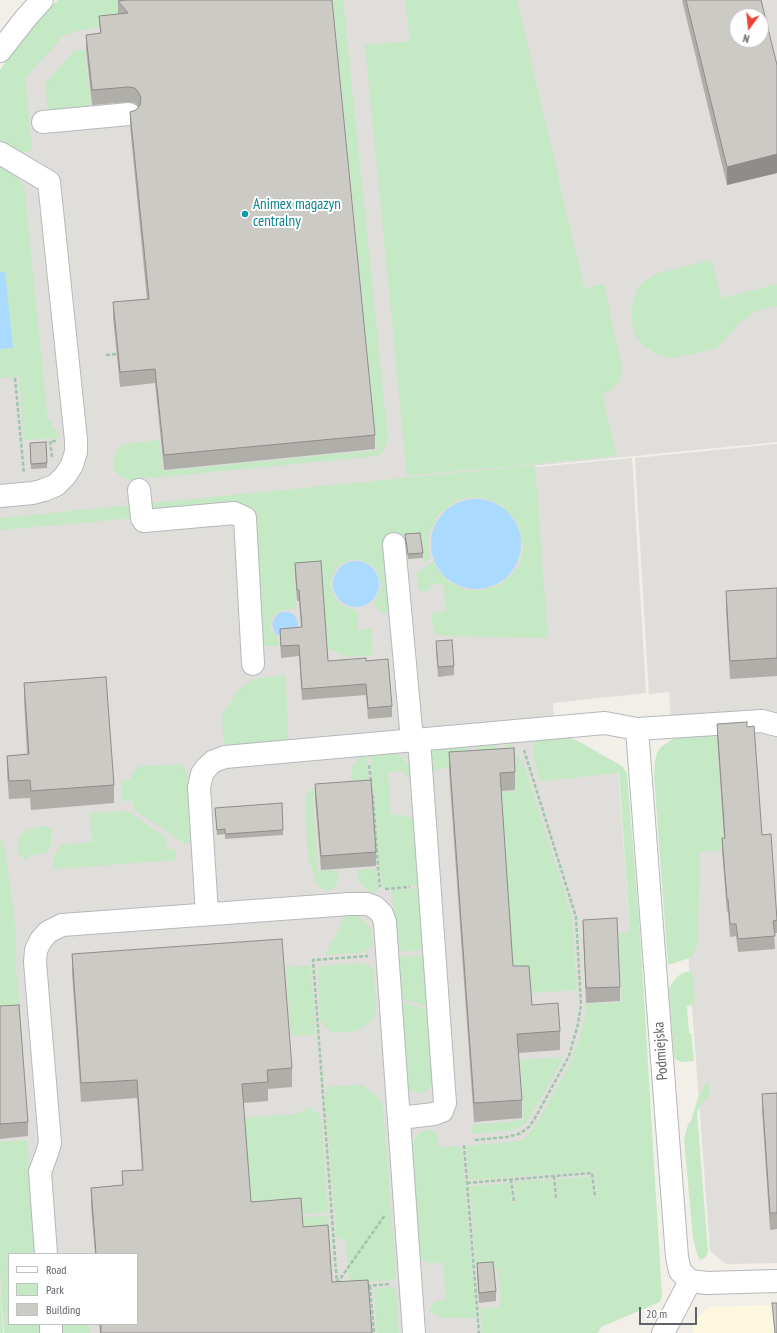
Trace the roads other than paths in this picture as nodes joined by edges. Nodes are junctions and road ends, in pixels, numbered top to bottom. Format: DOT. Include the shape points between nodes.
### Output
graph roads {
  1 [pos="42,0"];
  2 [pos="0,51"];
  3 [pos="129,114"];
  4 [pos="43,122"];
  5 [pos="0,153"];
  6 [pos="139,490"];
  7 [pos="0,496"];
  8 [pos="394,544"];
  9 [pos="253,664"];
  10 [pos="777,725"];
  11 [pos="637,729"];
  12 [pos="416,740"];
  13 [pos="207,914"];
  14 [pos="400,1118"];
  15 [pos="46,1253"];
  16 [pos="690,1281"];
  17 [pos="777,1282"];
  18 [pos="414,1333"];
  19 [pos="663,1333"];
  1 -- 2 [label="street"];
  3 -- 4 [label="street"];
  5 -- 7 [label="street" via="50,182 76,440 72,465 56,485 33,493"];
  6 -- 9 [label="street" via="144,520 234,513 245,518"];
  8 -- 12 [label="street"];
  10 -- 11 [label="street" via="762,721"];
  11 -- 12 [label="street" via="605,723"];
  11 -- 16 [label="street, Podmiejska" via="677,1257 680,1271"];
  12 -- 13 [label="street" via="225,757 214,761 202,774 199,787"];
  12 -- 14 [label="street" via="430,885 445,1103 442,1111 434,1114"];
  13 -- 14 [label="street" via="349,904 368,904 382,914 385,922"];
  13 -- 15 [label="street" via="62,925 48,932 36,950 50,1143 40,1172"];
  14 -- 18 [label="street"];
  16 -- 17 [label="street"];
  16 -- 19 [label="street"];
}
